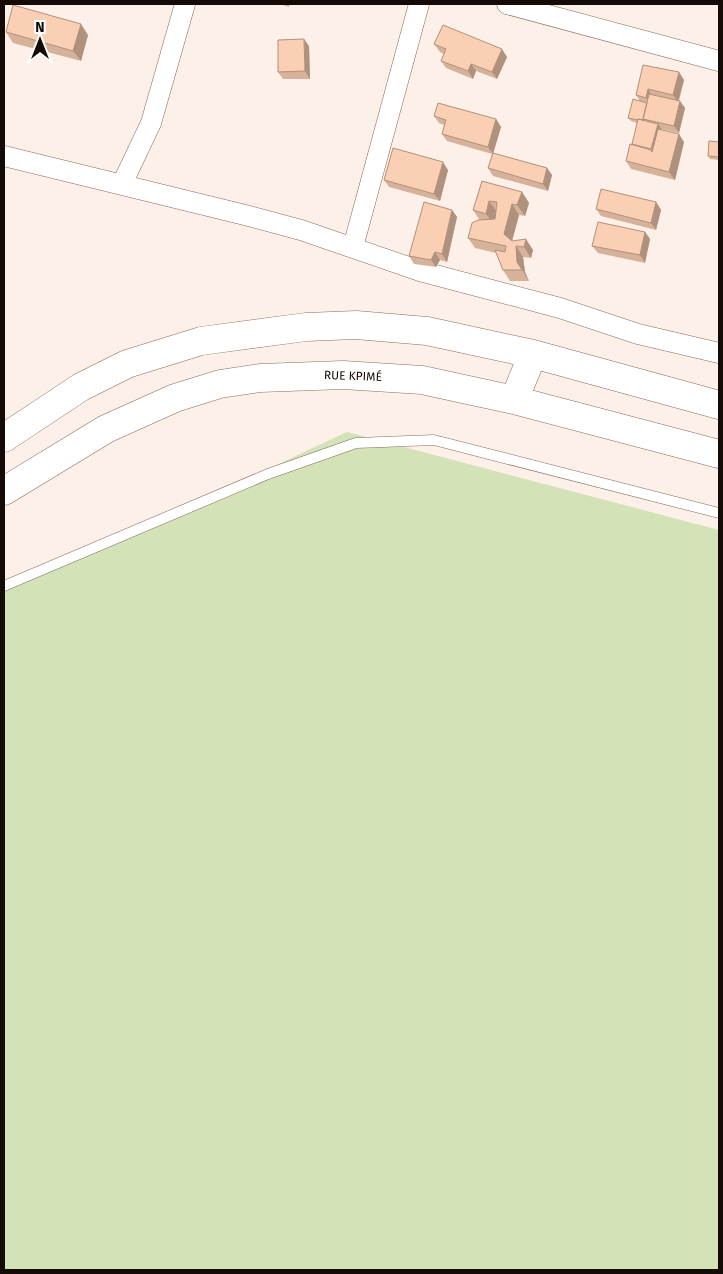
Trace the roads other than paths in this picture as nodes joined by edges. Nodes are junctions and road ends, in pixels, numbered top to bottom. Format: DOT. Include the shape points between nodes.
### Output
graph roads {
  1 [pos="185,4"];
  2 [pos="419,4"];
  3 [pos="507,4"];
  4 [pos="719,61"];
  5 [pos="4,156"];
  6 [pos="122,184"];
  7 [pos="353,248"];
  8 [pos="719,353"];
  9 [pos="533,354"];
  10 [pos="514,400"];
  11 [pos="719,405"];
  12 [pos="4,438"];
  13 [pos="719,454"];
  14 [pos="4,491"];
  15 [pos="719,513"];
  16 [pos="4,586"];
  1 -- 6 [label="street" via="151,123"];
  2 -- 7 [label="street"];
  3 -- 4 [label="street"];
  5 -- 6 [label="street"];
  6 -- 7 [label="street" via="282,225"];
  7 -- 8 [label="street" via="420,271 560,308 638,334"];
  9 -- 10 [label="main road"];
  9 -- 11 [label="main road"];
  9 -- 12 [label="main road" via="427,331 356,325 306,327 201,341 127,364 96,379"];
  10 -- 13 [label="main road, RUE KPIMÉ"];
  10 -- 14 [label="main road, RUE KPIMÉ" via="422,380 343,374 260,378 220,384 176,398 106,429"];
  15 -- 16 [label="lane" via="434,440 356,443 268,474"];
}
